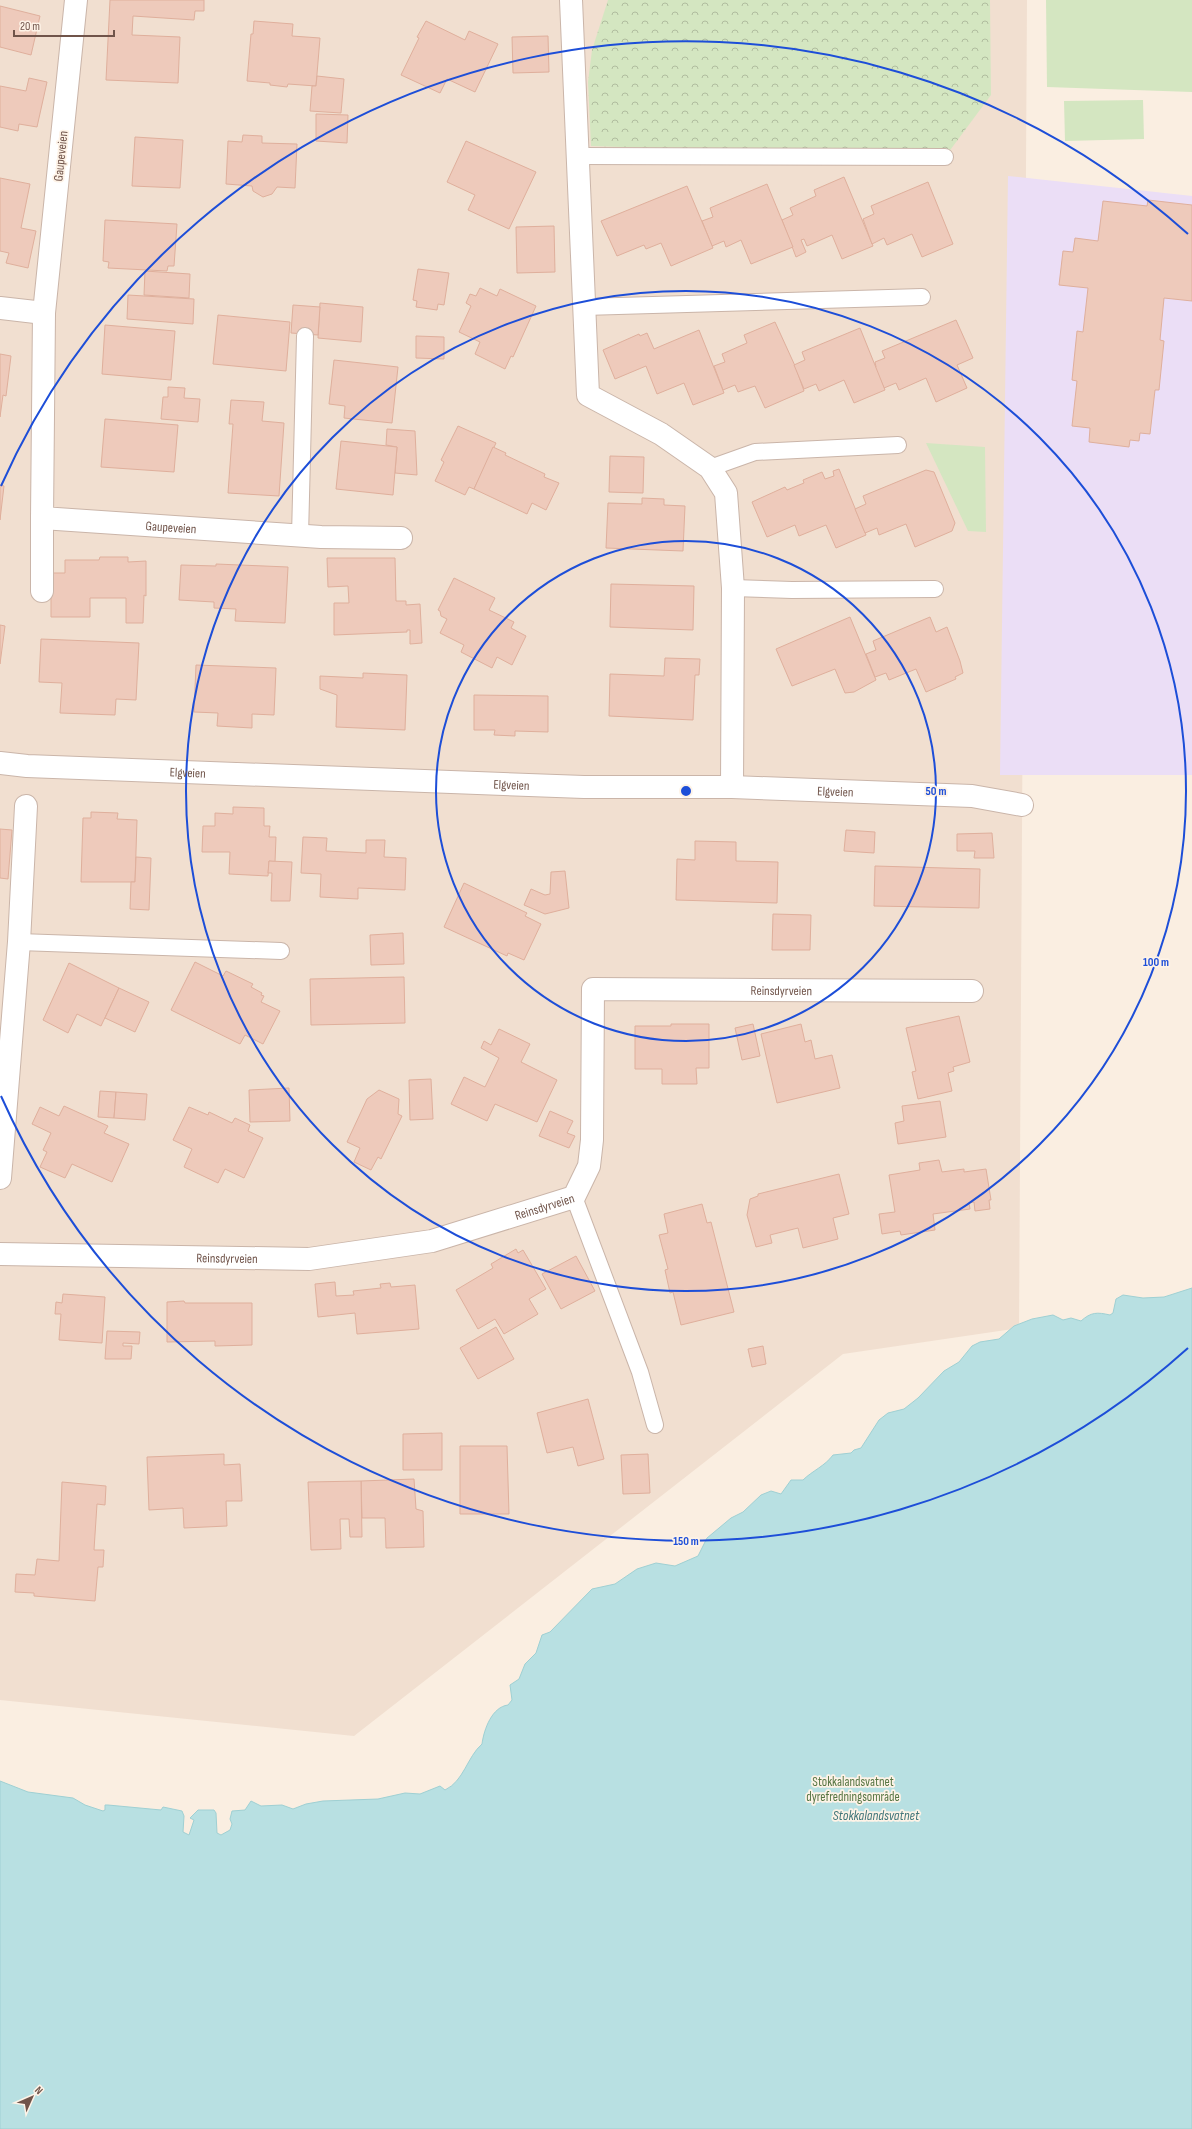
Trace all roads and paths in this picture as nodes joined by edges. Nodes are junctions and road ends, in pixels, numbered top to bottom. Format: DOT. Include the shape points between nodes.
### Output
graph roads {
  1 [pos="76,0"];
  2 [pos="571,0"];
  3 [pos="578,156"];
  4 [pos="945,157"];
  5 [pos="922,297"];
  6 [pos="584,307"];
  7 [pos="0,308"];
  8 [pos="44,313"];
  9 [pos="305,336"];
  10 [pos="898,445"];
  11 [pos="710,468"];
  12 [pos="42,518"];
  13 [pos="300,536"];
  14 [pos="401,538"];
  15 [pos="733,588"];
  16 [pos="935,589"];
  17 [pos="42,591"];
  18 [pos="0,763"];
  19 [pos="732,787"];
  20 [pos="1022,805"];
  21 [pos="26,806"];
  22 [pos="19,942"];
  23 [pos="281,951"];
  24 [pos="972,991"];
  25 [pos="0,1178"];
  26 [pos="574,1197"];
  27 [pos="0,1254"];
  28 [pos="655,1425"];
  1 -- 8 [label="street, Gaupeveien"];
  2 -- 3 [label="street"];
  3 -- 4 [label="lane"];
  3 -- 6 [label="street"];
  5 -- 6 [label="lane"];
  6 -- 11 [label="street" via="588,395 661,434"];
  7 -- 8 [label="street"];
  8 -- 12 [label="street, Gaupeveien"];
  9 -- 13 [label="lane"];
  10 -- 11 [label="lane" via="754,452"];
  11 -- 15 [label="street" via="726,493"];
  12 -- 13 [label="street, Gaupeveien"];
  12 -- 17 [label="street, Gaupeveien"];
  13 -- 14 [label="street, Gaupeveien"];
  15 -- 16 [label="lane"];
  15 -- 19 [label="street"];
  18 -- 19 [label="street, Elgveien" via="584,787"];
  19 -- 20 [label="street, Elgveien" via="972,796"];
  21 -- 22 [label="street"];
  22 -- 23 [label="lane"];
  22 -- 25 [label="street"];
  24 -- 26 [label="street, Reinsdyrveien" via="593,989 592,1140 589,1166"];
  26 -- 27 [label="street, Reinsdyrveien" via="432,1241 309,1259"];
  26 -- 28 [label="lane" via="640,1372"];
}
